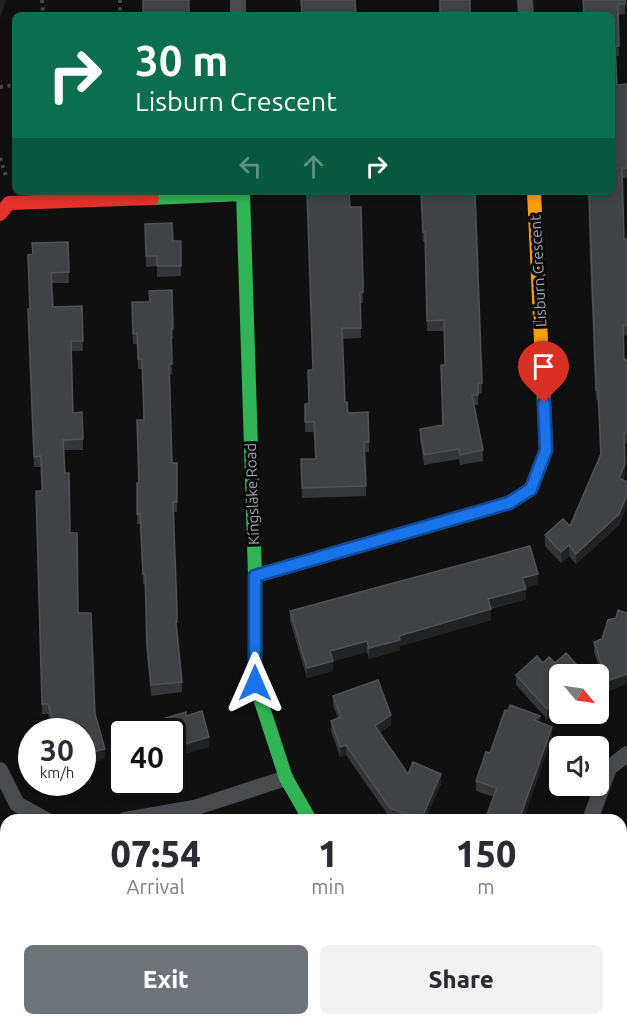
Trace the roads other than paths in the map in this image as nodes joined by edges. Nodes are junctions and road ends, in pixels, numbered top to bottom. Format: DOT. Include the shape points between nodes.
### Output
graph roads {
  1 [pos="196,195"];
  2 [pos="243,195"];
  3 [pos="534,195"];
  4 [pos="0,214"];
  5 [pos="255,576"];
  6 [pos="627,754"];
  7 [pos="0,771"];
  8 [pos="286,778"];
  9 [pos="35,814"];
  10 [pos="160,814"];
  11 [pos="307,814"];
  12 [pos="592,814"];
  1 -- 4 [label="street" via="9,203"];
  2 -- 5 [label="street, Kingslake Road"];
  3 -- 5 [label="street, Lisburn Crescent" via="546,450 531,489 509,503"];
  5 -- 8 [label="street, Kingslake Road" via="255,683"];
  6 -- 12 [label="street" via="609,768"];
  7 -- 9 [label="street" via="17,804"];
  8 -- 10 [label="street" via="194,808"];
  8 -- 11 [label="street, Kingslake Road"];
}
